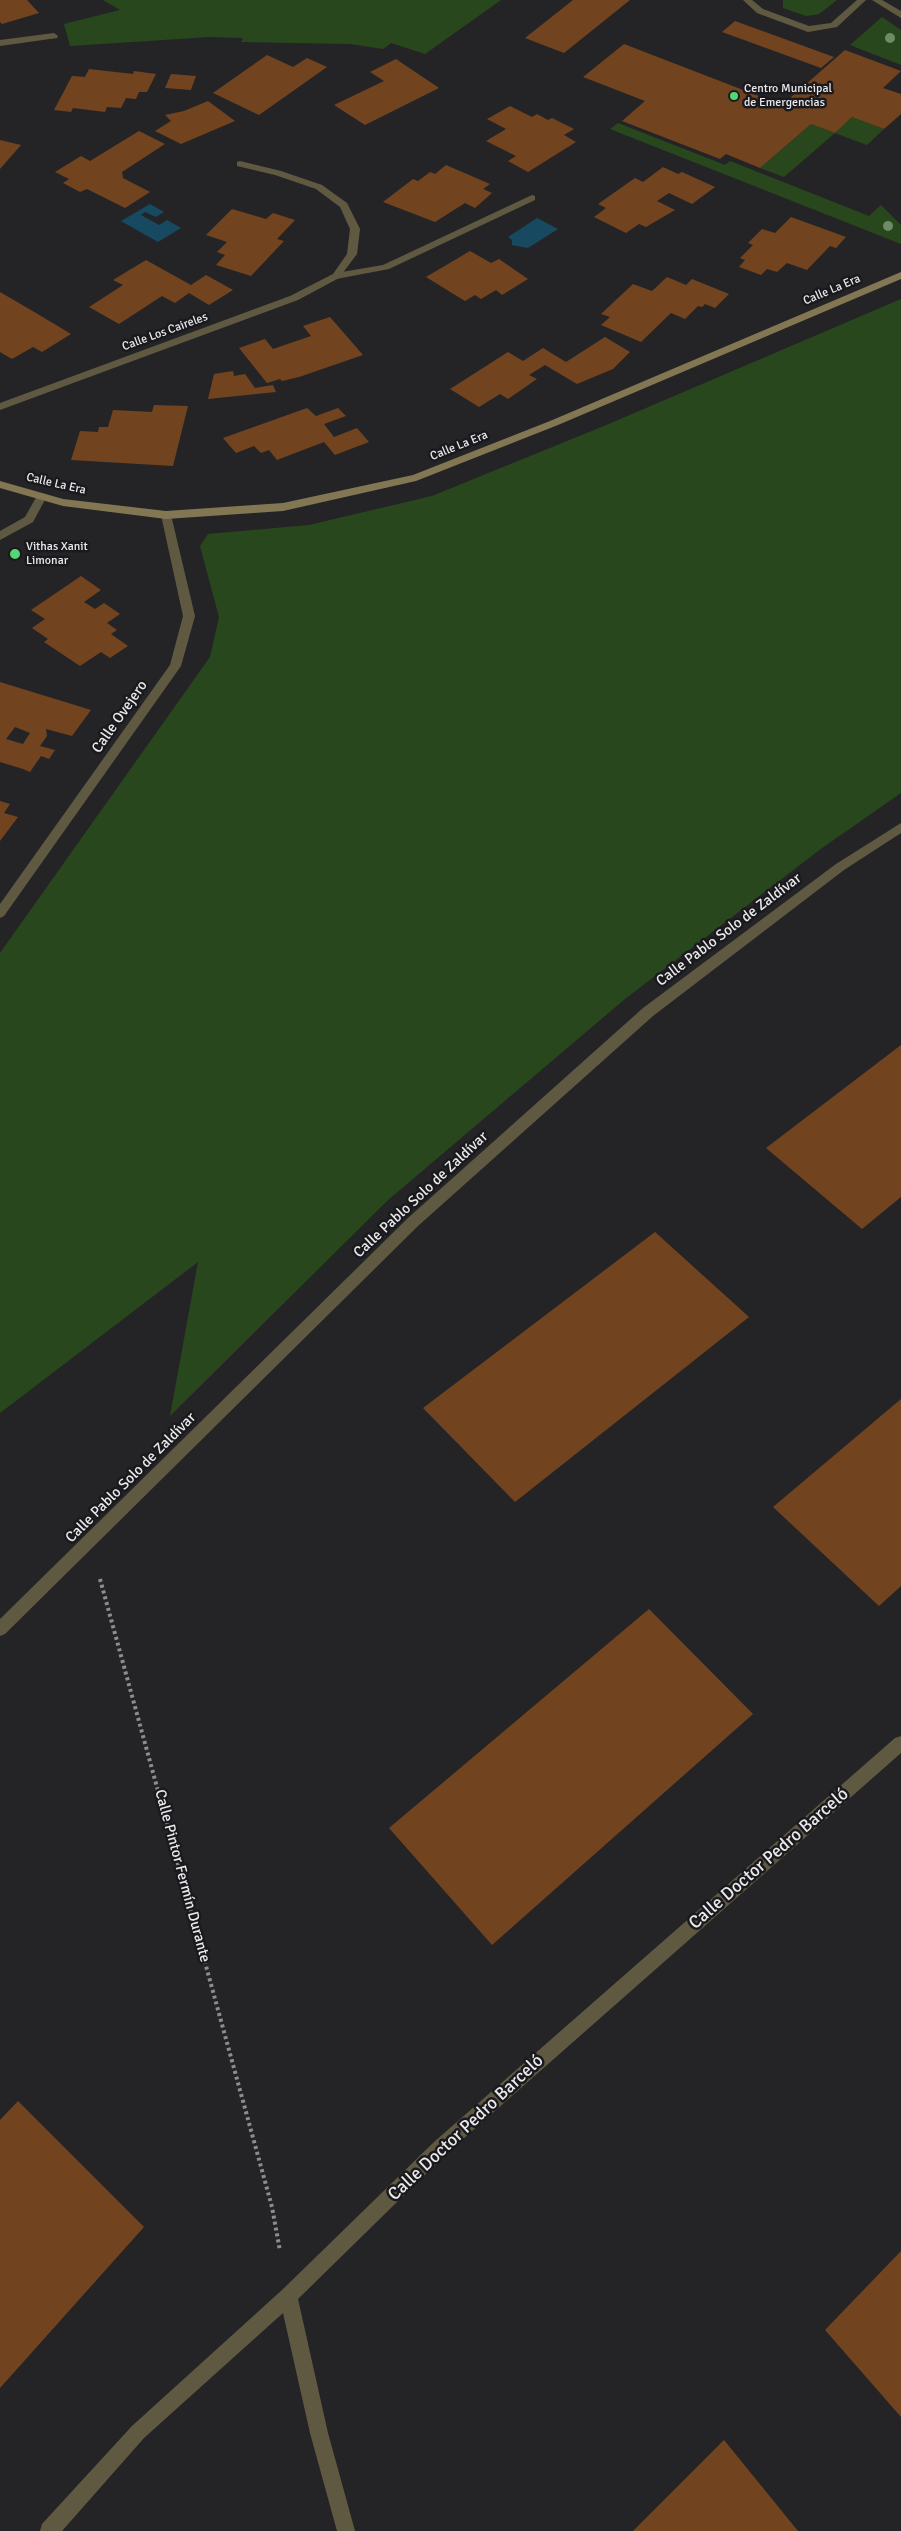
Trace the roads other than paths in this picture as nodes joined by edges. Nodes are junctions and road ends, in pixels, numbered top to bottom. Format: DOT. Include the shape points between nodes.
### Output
graph roads {
  1 [pos="747,0"];
  2 [pos="862,0"];
  3 [pos="876,0"];
  4 [pos="901,15"];
  5 [pos="54,36"];
  6 [pos="0,43"];
  7 [pos="240,164"];
  8 [pos="532,198"];
  9 [pos="901,275"];
  10 [pos="336,276"];
  11 [pos="0,407"];
  12 [pos="0,484"];
  13 [pos="42,496"];
  14 [pos="166,515"];
  15 [pos="0,536"];
  16 [pos="901,827"];
  17 [pos="0,913"];
  18 [pos="0,1629"];
  19 [pos="901,1743"];
  20 [pos="288,2296"];
  21 [pos="49,2531"];
  22 [pos="346,2531"];
  1 -- 2 [label="street" via="760,11 808,29 834,25"];
  3 -- 4 [label="street"];
  5 -- 6 [label="street"];
  7 -- 10 [label="street, Calle Los Caireles" via="320,187 344,205 355,229 352,254"];
  8 -- 10 [label="street, Calle Los Caireles" via="386,267"];
  9 -- 14 [label="main road, Calle La Era" via="554,423 416,478 283,507"];
  10 -- 11 [label="street, Calle Los Caireles" via="294,298"];
  12 -- 13 [label="main road, Calle La Era"];
  13 -- 14 [label="main road, Calle La Era" via="63,502"];
  13 -- 15 [label="street" via="29,519"];
  14 -- 17 [label="street, Calle Ovejero" via="189,616 175,666"];
  16 -- 18 [label="street, Calle Pablo Solo de Zaldívar" via="840,867 641,1018 413,1222"];
  19 -- 20 [label="street, Calle Doctor Pedro Barceló" via="440,2148"];
  20 -- 21 [label="street, Calle Doctor Pedro Barceló" via="138,2432"];
  20 -- 22 [label="street"];
}
